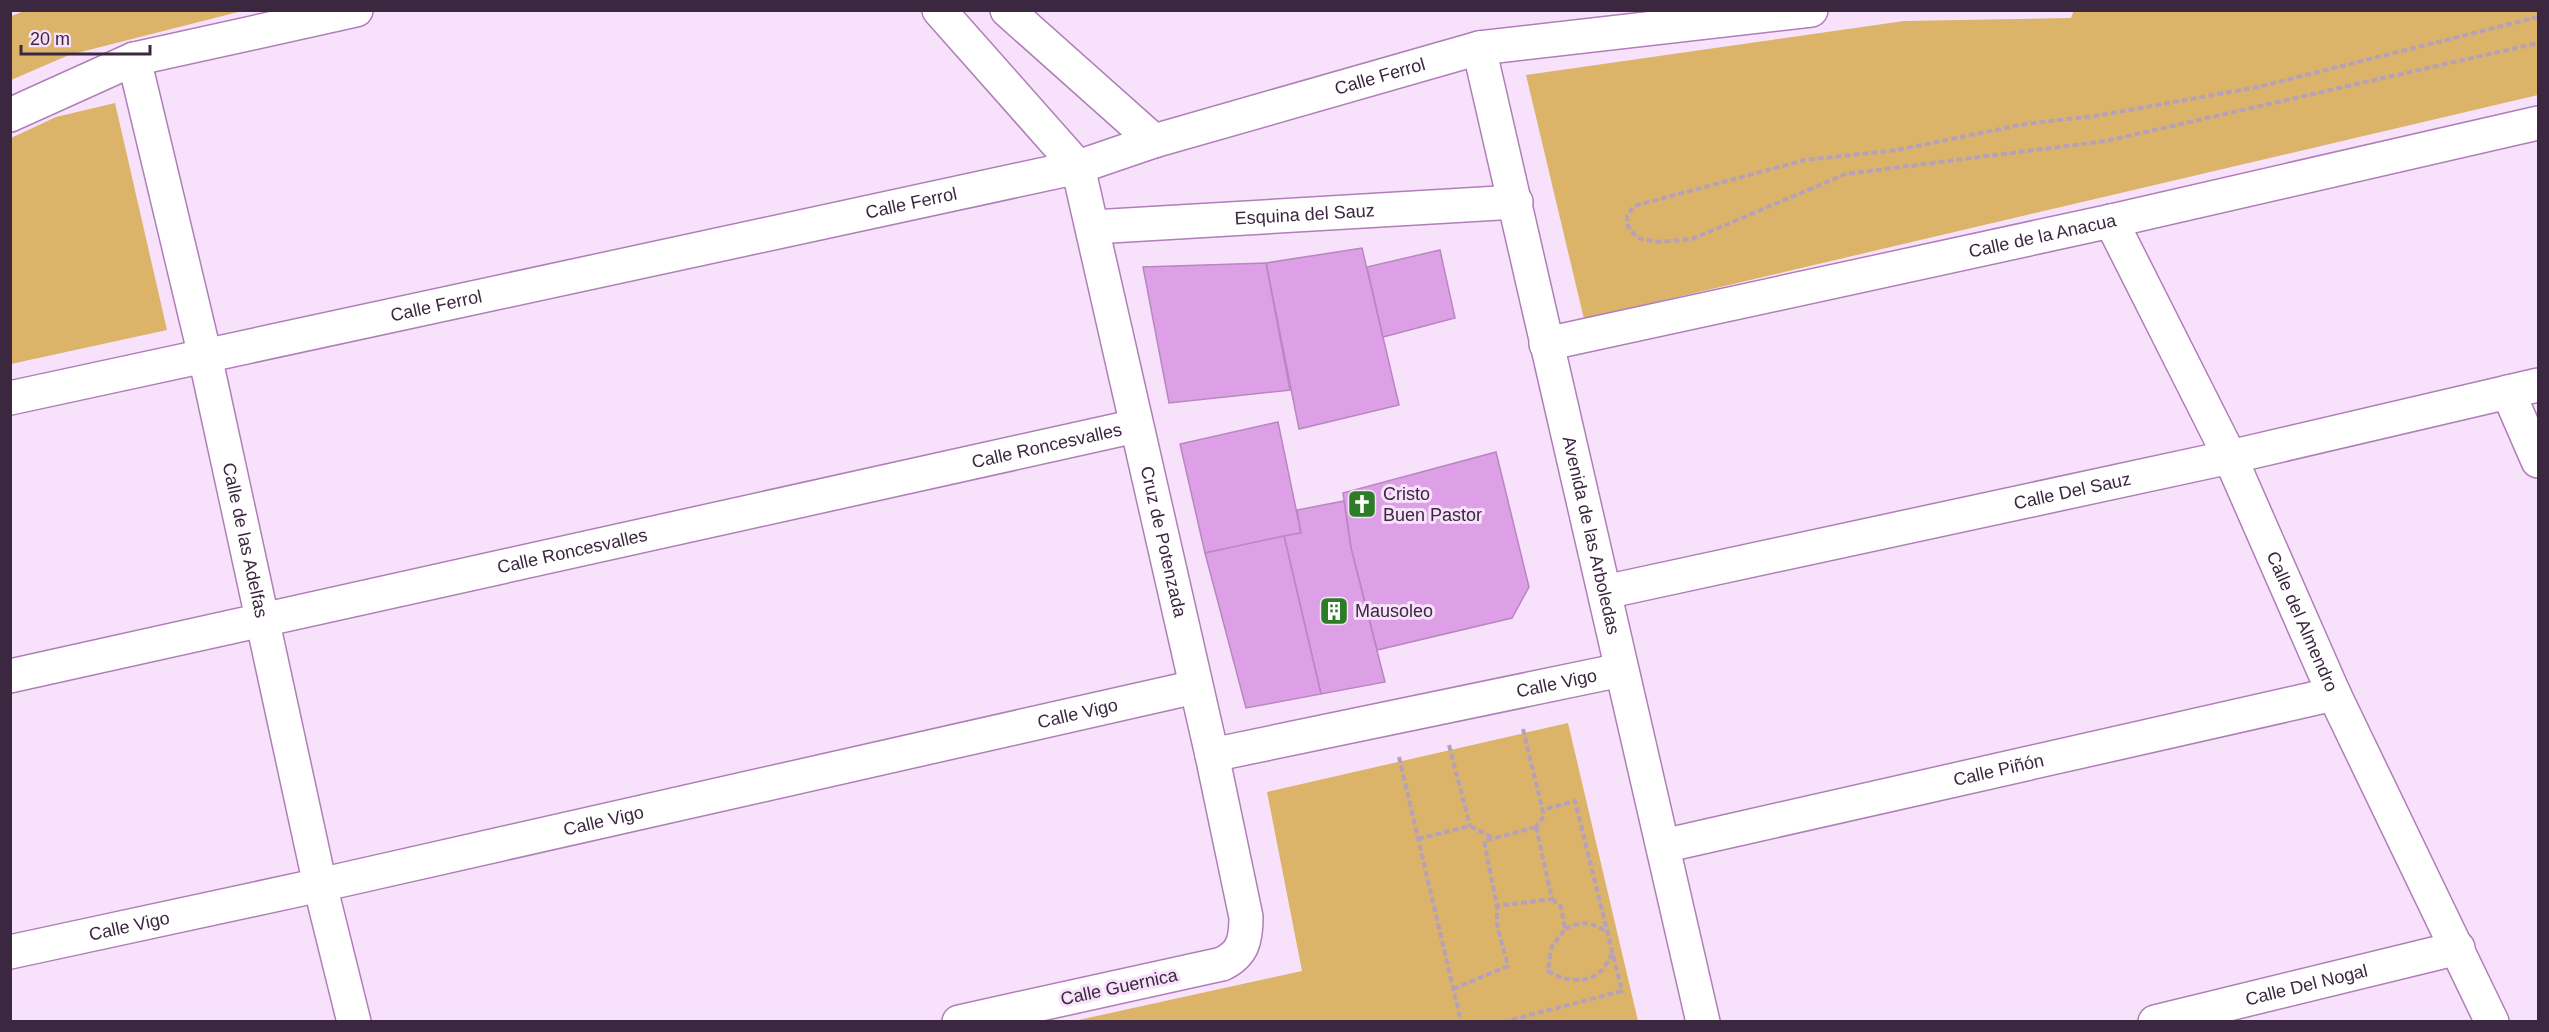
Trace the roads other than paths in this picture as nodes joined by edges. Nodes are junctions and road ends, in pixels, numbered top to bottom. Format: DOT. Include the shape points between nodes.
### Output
graph roads {
  1 [pos="356,10"];
  2 [pos="939,10"];
  3 [pos="1007,10"];
  4 [pos="1811,10"];
  5 [pos="1479,48"];
  6 [pos="134,59"];
  7 [pos="10,115"];
  8 [pos="2538,123"];
  9 [pos="1154,141"];
  10 [pos="1078,167"];
  11 [pos="1516,202"];
  12 [pos="2111,222"];
  13 [pos="1093,227"];
  14 [pos="1546,344"];
  15 [pos="205,356"];
  16 [pos="2523,389"];
  17 [pos="10,398"];
  18 [pos="1136,426"];
  19 [pos="2230,457"];
  20 [pos="2538,461"];
  21 [pos="1605,592"];
  22 [pos="264,621"];
  23 [pos="1621,670"];
  24 [pos="10,676"];
  25 [pos="1195,687"];
  26 [pos="2334,694"];
  27 [pos="1212,755"];
  28 [pos="1663,846"];
  29 [pos="320,885"];
  30 [pos="1246,916"];
  31 [pos="2458,948"];
  32 [pos="10,952"];
  33 [pos="354,1022"];
  34 [pos="959,1022"];
  35 [pos="1703,1022"];
  36 [pos="2155,1022"];
  37 [pos="2492,1022"];
  1 -- 6 [label="street"];
  2 -- 10 [label="street"];
  3 -- 9 [label="street"];
  4 -- 5 [label="street, Calle Ferrol"];
  5 -- 9 [label="street, Calle Ferrol"];
  5 -- 11 [label="street, Avenida de las Arboledas"];
  6 -- 7 [label="street"];
  6 -- 15 [label="street, Calle de las Adelfas"];
  8 -- 12 [label="street, Calle de la Anacua"];
  9 -- 10 [label="street, Calle Ferrol"];
  10 -- 13 [label="street, Cruz de Potenzada"];
  10 -- 15 [label="street, Calle Ferrol"];
  11 -- 13 [label="street, Esquina del Sauz"];
  11 -- 14 [label="street, Avenida de las Arboledas"];
  12 -- 14 [label="street, Calle de la Anacua"];
  12 -- 19 [label="street, Calle del Almendro"];
  13 -- 18 [label="street, Cruz de Potenzada"];
  14 -- 21 [label="street, Avenida de las Arboledas"];
  15 -- 17 [label="street, Calle Ferrol"];
  15 -- 22 [label="street, Calle de las Adelfas"];
  16 -- 19 [label="street, Calle Del Sauz"];
  16 -- 20 [label="street"];
  18 -- 22 [label="street, Calle Roncesvalles"];
  18 -- 25 [label="street, Cruz de Potenzada"];
  19 -- 21 [label="street, Calle Del Sauz"];
  19 -- 26 [label="street, Calle del Almendro"];
  21 -- 23 [label="street, Avenida de las Arboledas"];
  22 -- 24 [label="street, Calle Roncesvalles"];
  22 -- 29 [label="street, Calle de las Adelfas"];
  23 -- 27 [label="street, Calle Vigo"];
  23 -- 28 [label="street, Avenida de las Arboledas"];
  25 -- 27 [label="street, Cruz de Potenzada"];
  25 -- 29 [label="street, Calle Vigo"];
  26 -- 28 [label="street, Calle Piñón"];
  26 -- 31 [label="street, Calle del Almendro"];
  27 -- 30 [label="street, Cruz de Potenzada"];
  28 -- 35 [label="street, Avenida de las Arboledas"];
  29 -- 32 [label="street, Calle Vigo"];
  29 -- 33 [label="street, Calle de las Adelfas"];
  30 -- 34 [label="street, Calle Guernica" via="1242,946 1235,958 1222,964"];
  31 -- 36 [label="street, Calle Del Nogal"];
  31 -- 37 [label="street, Calle del Almendro"];
}
